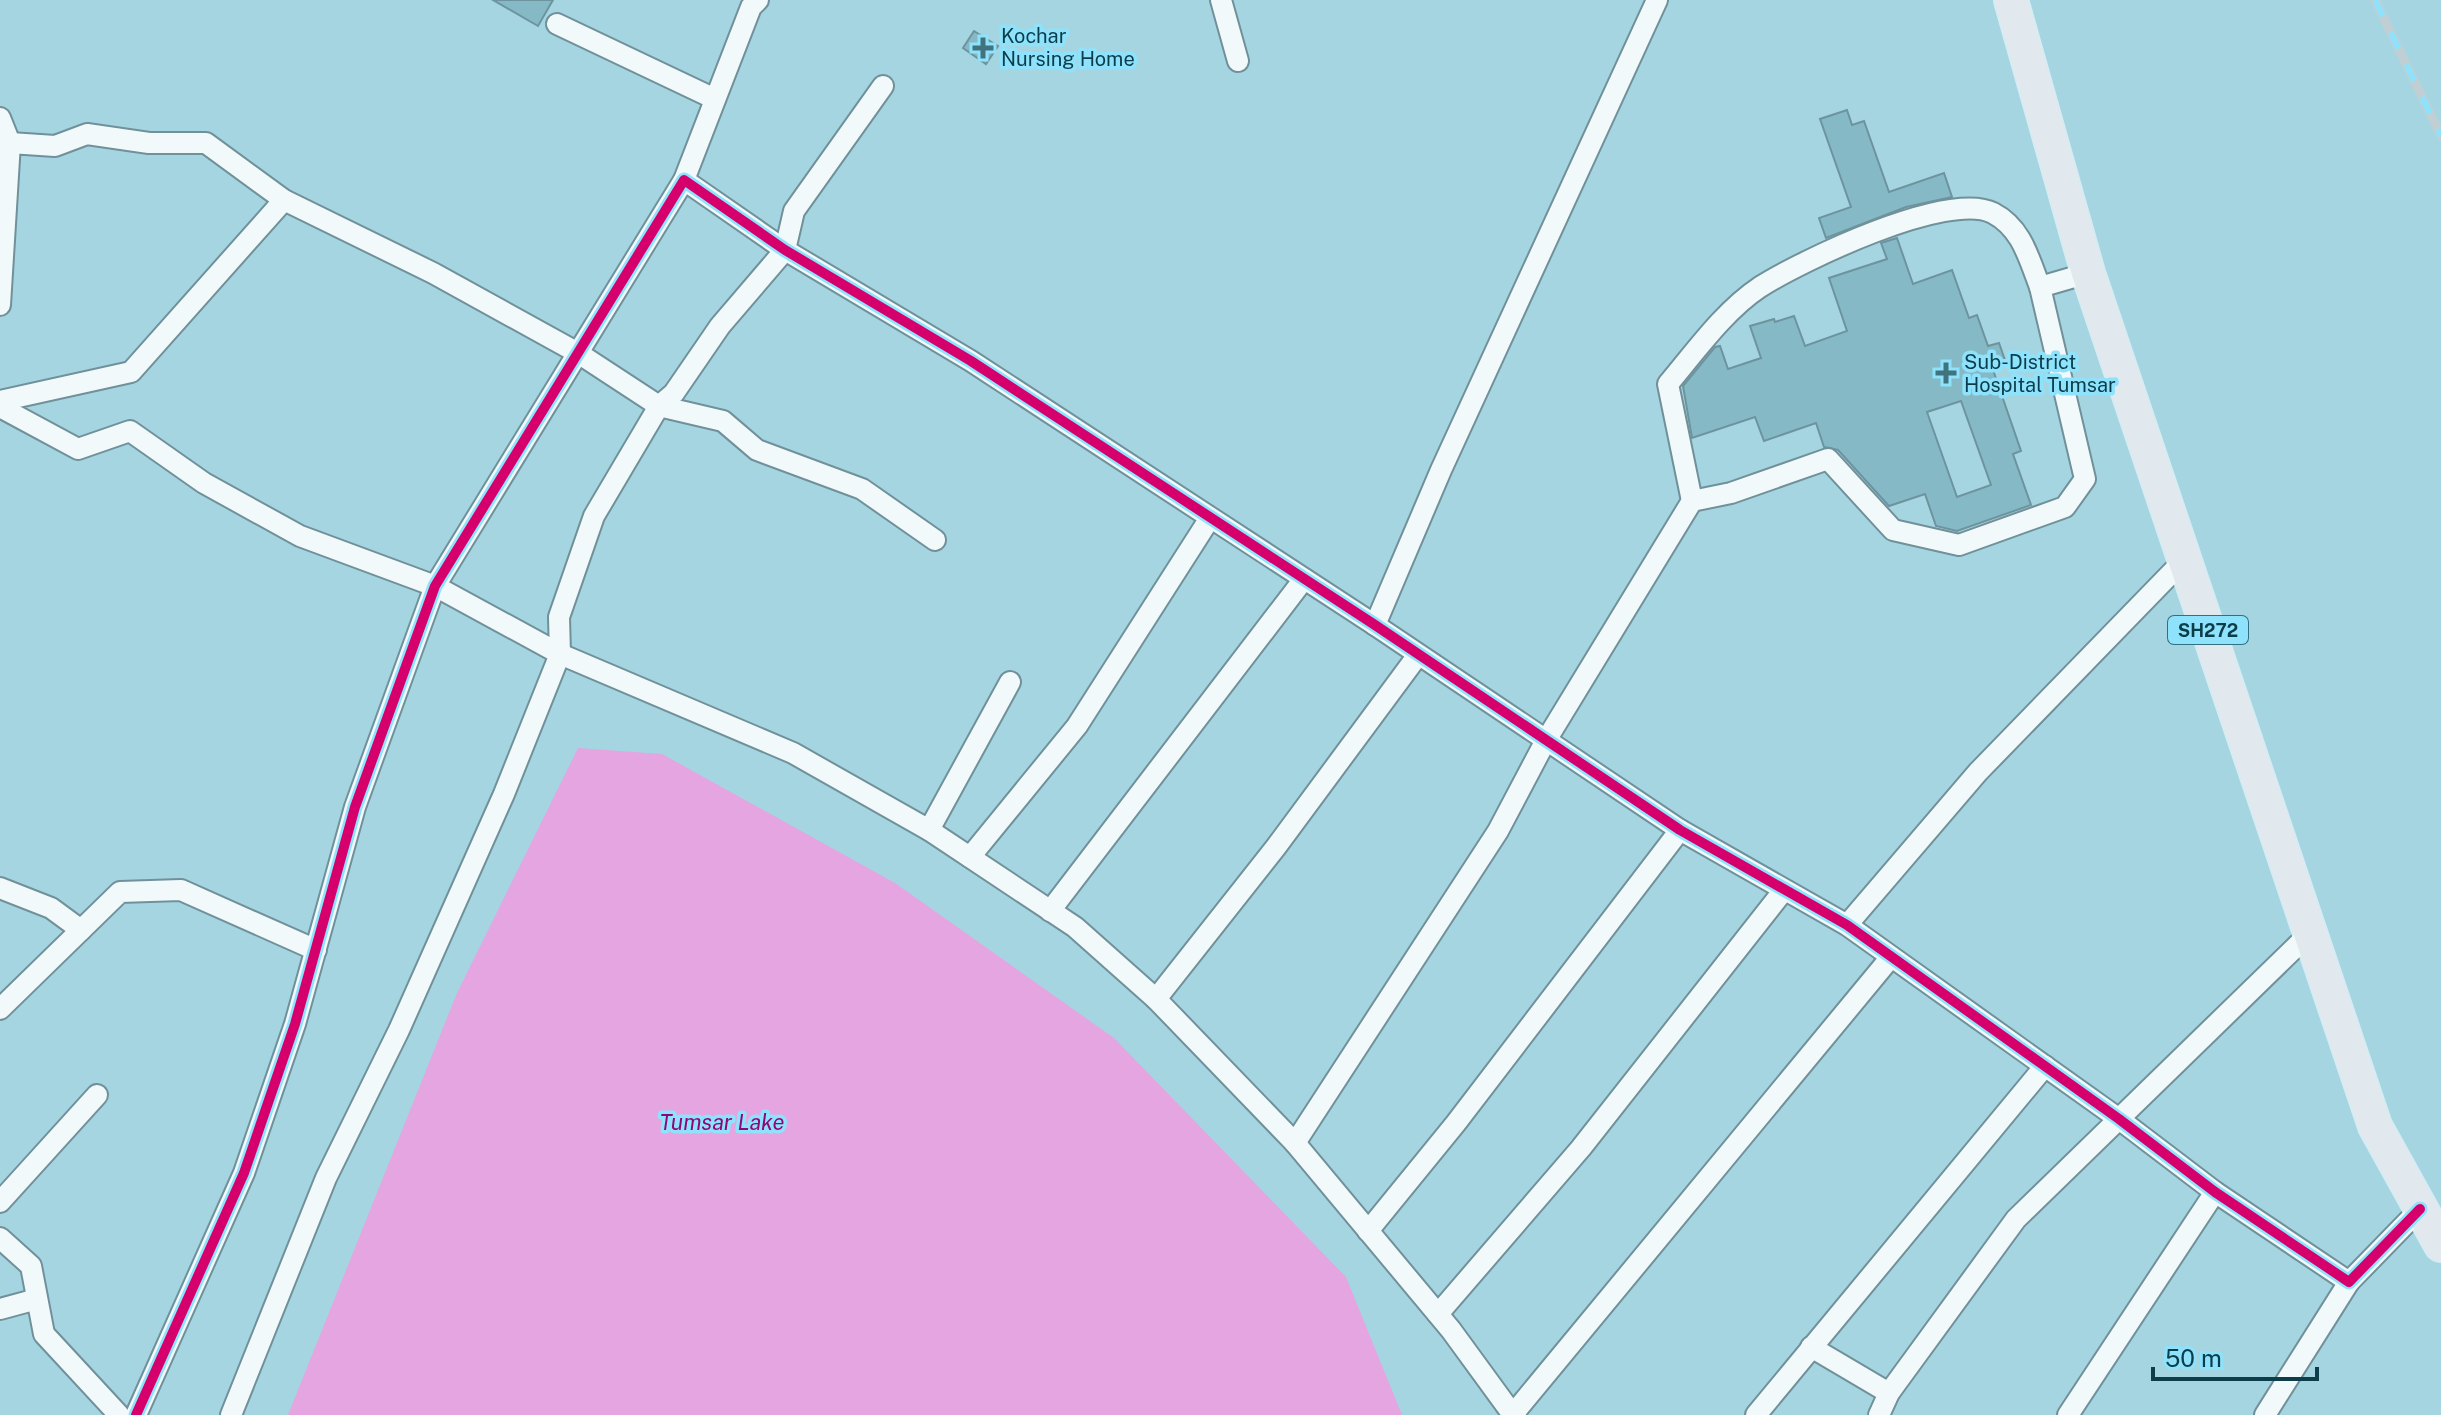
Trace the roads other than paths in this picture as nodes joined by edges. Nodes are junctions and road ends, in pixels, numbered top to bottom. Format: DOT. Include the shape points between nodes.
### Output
graph roads {
  1 [pos="758,0"];
  2 [pos="1221,0"];
  3 [pos="1657,0"];
  4 [pos="2011,0"];
  5 [pos="557,24"];
  6 [pos="1238,61"];
  7 [pos="883,86"];
  8 [pos="715,99"];
  9 [pos="0,118"];
  10 [pos="10,143"];
  11 [pos="684,180"];
  12 [pos="284,200"];
  13 [pos="785,250"];
  14 [pos="2088,273"];
  15 [pos="2040,287"];
  16 [pos="0,305"];
  17 [pos="578,353"];
  18 [pos="0,401"];
  19 [pos="659,406"];
  20 [pos="0,407"];
  21 [pos="1692,501"];
  22 [pos="1210,518"];
  23 [pos="935,540"];
  24 [pos="2184,560"];
  25 [pos="1304,579"];
  26 [pos="435,586"];
  27 [pos="1375,625"];
  28 [pos="560,654"];
  29 [pos="1418,655"];
  30 [pos="1010,682"];
  31 [pos="1545,742"];
  32 [pos="929,830"];
  33 [pos="1680,830"];
  34 [pos="970,857"];
  35 [pos="0,888"];
  36 [pos="1784,890"];
  37 [pos="1050,911"];
  38 [pos="1847,925"];
  39 [pos="81,930"];
  40 [pos="2310,933"];
  41 [pos="316,950"];
  42 [pos="1891,957"];
  43 [pos="1156,999"];
  44 [pos="0,1009"];
  45 [pos="2045,1066"];
  46 [pos="97,1095"];
  47 [pos="2119,1119"];
  48 [pos="1295,1143"];
  49 [pos="2215,1192"];
  50 [pos="0,1202"];
  51 [pos="2420,1209"];
  52 [pos="1368,1231"];
  53 [pos="0,1238"];
  54 [pos="2441,1245"];
  55 [pos="2349,1282"];
  56 [pos="37,1299"];
  57 [pos="0,1309"];
  58 [pos="1438,1314"];
  59 [pos="1811,1347"];
  60 [pos="1889,1393"];
  61 [pos="1514,1414"];
  62 [pos="119,1415"];
  63 [pos="136,1415"];
  64 [pos="231,1415"];
  65 [pos="1756,1415"];
  66 [pos="1879,1415"];
  67 [pos="2068,1415"];
  68 [pos="2265,1415"];
  1 -- 8 [label="street"];
  2 -- 6 [label="street"];
  3 -- 27 [label="street"];
  4 -- 14 [label="main road, SH272"];
  5 -- 8 [label="street"];
  7 -- 13 [label="street" via="794,211"];
  8 -- 11 [label="street"];
  9 -- 10 [label="street"];
  10 -- 12 [label="street" via="55,146 87,134 149,143 206,143"];
  10 -- 16 [label="street"];
  11 -- 13 [label="street"];
  11 -- 17 [label="street"];
  12 -- 17 [label="street" via="433,273"];
  12 -- 18 [label="street" via="131,372"];
  13 -- 19 [label="street"];
  13 -- 22 [label="street" via="971,361"];
  14 -- 15 [label="street"];
  14 -- 24 [label="main road, SH272"];
  15 -- 21 [label="street" via="2018,233 1991,212 1953,208 1816,256 1758,289 1707,337 1668,384"];
  15 -- 21 [label="street" via="2085,479 2065,507 1959,545 1893,530 1828,459"];
  17 -- 19 [label="street"];
  17 -- 26 [label="street"];
  19 -- 23 [label="street" via="723,421 757,450 862,489"];
  19 -- 28 [label="street" via="594,516 559,617"];
  20 -- 26 [label="street" via="78,449 130,431 204,483 300,536"];
  21 -- 31 [label="street"];
  22 -- 25 [label="street"];
  22 -- 34 [label="street" via="1077,726"];
  24 -- 38 [label="street" via="1978,772"];
  24 -- 40 [label="main road, SH272"];
  25 -- 27 [label="street"];
  25 -- 37 [label="street"];
  26 -- 28 [label="street"];
  26 -- 41 [label="street" via="355,807"];
  27 -- 29 [label="street"];
  28 -- 32 [label="street" via="793,753"];
  28 -- 64 [label="street" via="417,989 326,1178"];
  29 -- 31 [label="street"];
  29 -- 43 [label="street"];
  30 -- 32 [label="street"];
  31 -- 33 [label="street"];
  31 -- 48 [label="street" via="1498,831"];
  32 -- 34 [label="street"];
  33 -- 36 [label="street"];
  33 -- 52 [label="street"];
  34 -- 37 [label="street"];
  35 -- 39 [label="street" via="51,908"];
  36 -- 38 [label="street"];
  36 -- 58 [label="street" via="1581,1148"];
  37 -- 43 [label="street"];
  38 -- 42 [label="street"];
  39 -- 41 [label="street" via="120,892 181,890"];
  39 -- 44 [label="street"];
  40 -- 47 [label="street"];
  40 -- 51 [label="main road, SH272" via="2375,1126"];
  41 -- 63 [label="street" via="244,1173"];
  42 -- 45 [label="street"];
  42 -- 61 [label="street"];
  43 -- 48 [label="street"];
  45 -- 47 [label="street"];
  45 -- 59 [label="street"];
  46 -- 50 [label="street"];
  47 -- 49 [label="street"];
  47 -- 60 [label="street" via="2016,1219"];
  48 -- 52 [label="street"];
  49 -- 55 [label="street"];
  49 -- 67 [label="street"];
  51 -- 54 [label="main road, SH272"];
  51 -- 55 [label="street"];
  52 -- 58 [label="street"];
  53 -- 56 [label="street" via="31,1266"];
  55 -- 68 [label="street"];
  56 -- 57 [label="street"];
  56 -- 62 [label="street" via="44,1334"];
  58 -- 61 [label="street"];
  59 -- 60 [label="street"];
  59 -- 65 [label="street"];
  60 -- 66 [label="street"];
}
